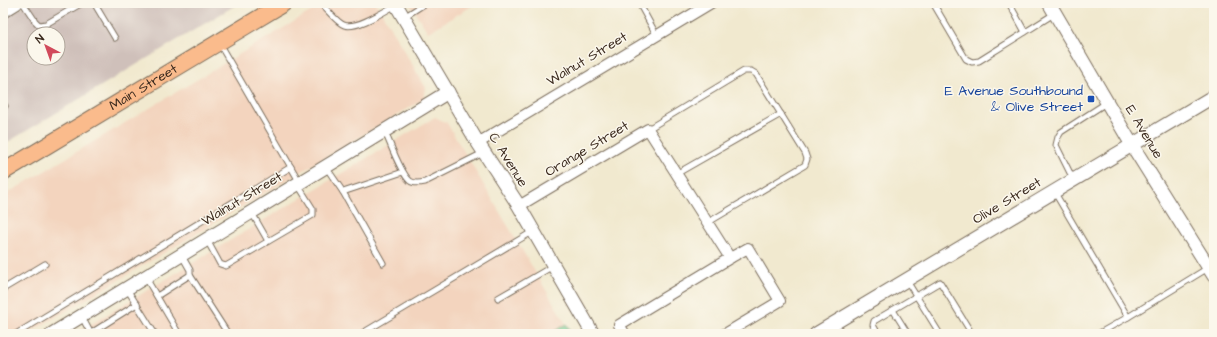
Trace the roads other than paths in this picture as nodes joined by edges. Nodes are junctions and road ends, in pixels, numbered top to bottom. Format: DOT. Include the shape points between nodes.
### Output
graph roads {
  1 [pos="16,3"];
  2 [pos="23,3"];
  3 [pos="82,3"];
  4 [pos="94,3"];
  5 [pos="284,3"];
  6 [pos="321,3"];
  7 [pos="639,3"];
  8 [pos="711,3"];
  9 [pos="933,3"];
  10 [pos="1009,3"];
  11 [pos="396,4"];
  12 [pos="424,4"];
  13 [pos="1052,8"];
  14 [pos="3,11"];
  15 [pos="404,17"];
  16 [pos="1025,32"];
  17 [pos="657,36"];
  18 [pos="115,38"];
  19 [pos="219,42"];
  20 [pos="448,92"];
  21 [pos="1214,96"];
  22 [pos="1107,103"];
  23 [pos="781,114"];
  24 [pos="648,129"];
  25 [pos="384,131"];
  26 [pos="1132,145"];
  27 [pos="481,148"];
  28 [pos="326,166"];
  29 [pos="291,167"];
  30 [pos="3,172"];
  31 [pos="403,172"];
  32 [pos="676,174"];
  33 [pos="1073,180"];
  34 [pos="298,183"];
  35 [pos="343,192"];
  36 [pos="1054,192"];
  37 [pos="519,206"];
  38 [pos="252,212"];
  39 [pos="708,223"];
  40 [pos="533,231"];
  41 [pos="206,240"];
  42 [pos="268,241"];
  43 [pos="181,255"];
  44 [pos="730,258"];
  45 [pos="383,263"];
  46 [pos="45,264"];
  47 [pos="553,266"];
  48 [pos="1212,272"];
  49 [pos="190,275"];
  50 [pos="146,277"];
  51 [pos="906,280"];
  52 [pos="127,288"];
  53 [pos="3,289"];
  54 [pos="916,295"];
  55 [pos="157,296"];
  56 [pos="498,298"];
  57 [pos="137,304"];
  58 [pos="893,310"];
  59 [pos="81,316"];
  60 [pos="1128,317"];
  61 [pos="16,334"];
  62 [pos="52,334"];
  63 [pos="91,334"];
  64 [pos="155,334"];
  65 [pos="179,334"];
  66 [pos="228,334"];
  67 [pos="361,334"];
  68 [pos="593,334"];
  69 [pos="625,334"];
  70 [pos="725,334"];
  71 [pos="816,334"];
  72 [pos="878,334"];
  73 [pos="908,334"];
  74 [pos="940,334"];
  75 [pos="972,334"];
  76 [pos="1098,334"];
  1 -- 14 [label="street"];
  2 -- 3 [label="lane" via="39,25 46,24"];
  4 -- 18 [label="lane"];
  5 -- 19 [label="main road, Main Street"];
  6 -- 11 [label="lane" via="344,25 353,25 369,19"];
  7 -- 17 [label="lane"];
  8 -- 17 [label="street, Walnut Street"];
  9 -- 16 [label="lane" via="966,59 972,62 979,61"];
  10 -- 16 [label="lane"];
  11 -- 15 [label="street, C Avenue"];
  12 -- 15 [label="lane"];
  13 -- 16 [label="lane"];
  13 -- 22 [label="street, E Avenue"];
  15 -- 20 [label="street, C Avenue"];
  17 -- 27 [label="street, Walnut Street"];
  19 -- 29 [label="lane"];
  19 -- 30 [label="main road, Main Street"];
  20 -- 25 [label="street, Walnut Street"];
  20 -- 27 [label="street, C Avenue"];
  21 -- 26 [label="street, Olive Street"];
  22 -- 26 [label="street, E Avenue"];
  22 -- 33 [label="lane" via="1058,136 1056,144"];
  23 -- 24 [label="lane" via="756,74 744,71"];
  23 -- 32 [label="lane"];
  23 -- 39 [label="lane" via="805,152 808,159 805,165"];
  24 -- 32 [label="street"];
  24 -- 37 [label="street, Orange Street"];
  25 -- 28 [label="street, Walnut Street"];
  25 -- 31 [label="lane"];
  26 -- 33 [label="street, Olive Street"];
  26 -- 48 [label="street, E Avenue"];
  27 -- 31 [label="lane" via="425,182 410,181"];
  27 -- 37 [label="street, C Avenue"];
  28 -- 34 [label="street, Walnut Street"];
  28 -- 35 [label="lane"];
  29 -- 34 [label="lane"];
  29 -- 61 [label="lane"];
  31 -- 35 [label="lane"];
  32 -- 39 [label="street"];
  33 -- 36 [label="street, Olive Street"];
  34 -- 38 [label="street, Walnut Street"];
  34 -- 42 [label="lane" via="313,209 312,215"];
  35 -- 45 [label="lane"];
  36 -- 51 [label="street, Olive Street"];
  36 -- 60 [label="lane"];
  37 -- 40 [label="street, C Avenue"];
  38 -- 41 [label="street, Walnut Street"];
  38 -- 42 [label="lane"];
  39 -- 44 [label="street"];
  40 -- 47 [label="street, C Avenue"];
  40 -- 67 [label="lane"];
  41 -- 42 [label="lane" via="220,264 226,266"];
  41 -- 43 [label="street, Walnut Street"];
  43 -- 49 [label="lane" via="190,270"];
  43 -- 50 [label="street, Walnut Street"];
  44 -- 69 [label="street" via="619,325"];
  44 -- 70 [label="street" via="748,248 780,301"];
  46 -- 53 [label="lane"];
  47 -- 56 [label="lane"];
  47 -- 68 [label="street, C Avenue"];
  48 -- 60 [label="lane"];
  49 -- 55 [label="lane"];
  49 -- 66 [label="lane"];
  50 -- 52 [label="street, Walnut Street"];
  50 -- 55 [label="lane"];
  51 -- 54 [label="lane"];
  51 -- 71 [label="street, Olive Street"];
  52 -- 57 [label="lane"];
  52 -- 59 [label="street, Walnut Street"];
  54 -- 58 [label="lane"];
  54 -- 74 [label="lane"];
  54 -- 75 [label="lane" via="941,282"];
  55 -- 65 [label="lane"];
  57 -- 63 [label="lane"];
  57 -- 64 [label="lane"];
  58 -- 72 [label="lane" via="872,323"];
  58 -- 73 [label="lane"];
  59 -- 62 [label="street, Walnut Street"];
  59 -- 63 [label="lane"];
  60 -- 76 [label="lane"];
}
